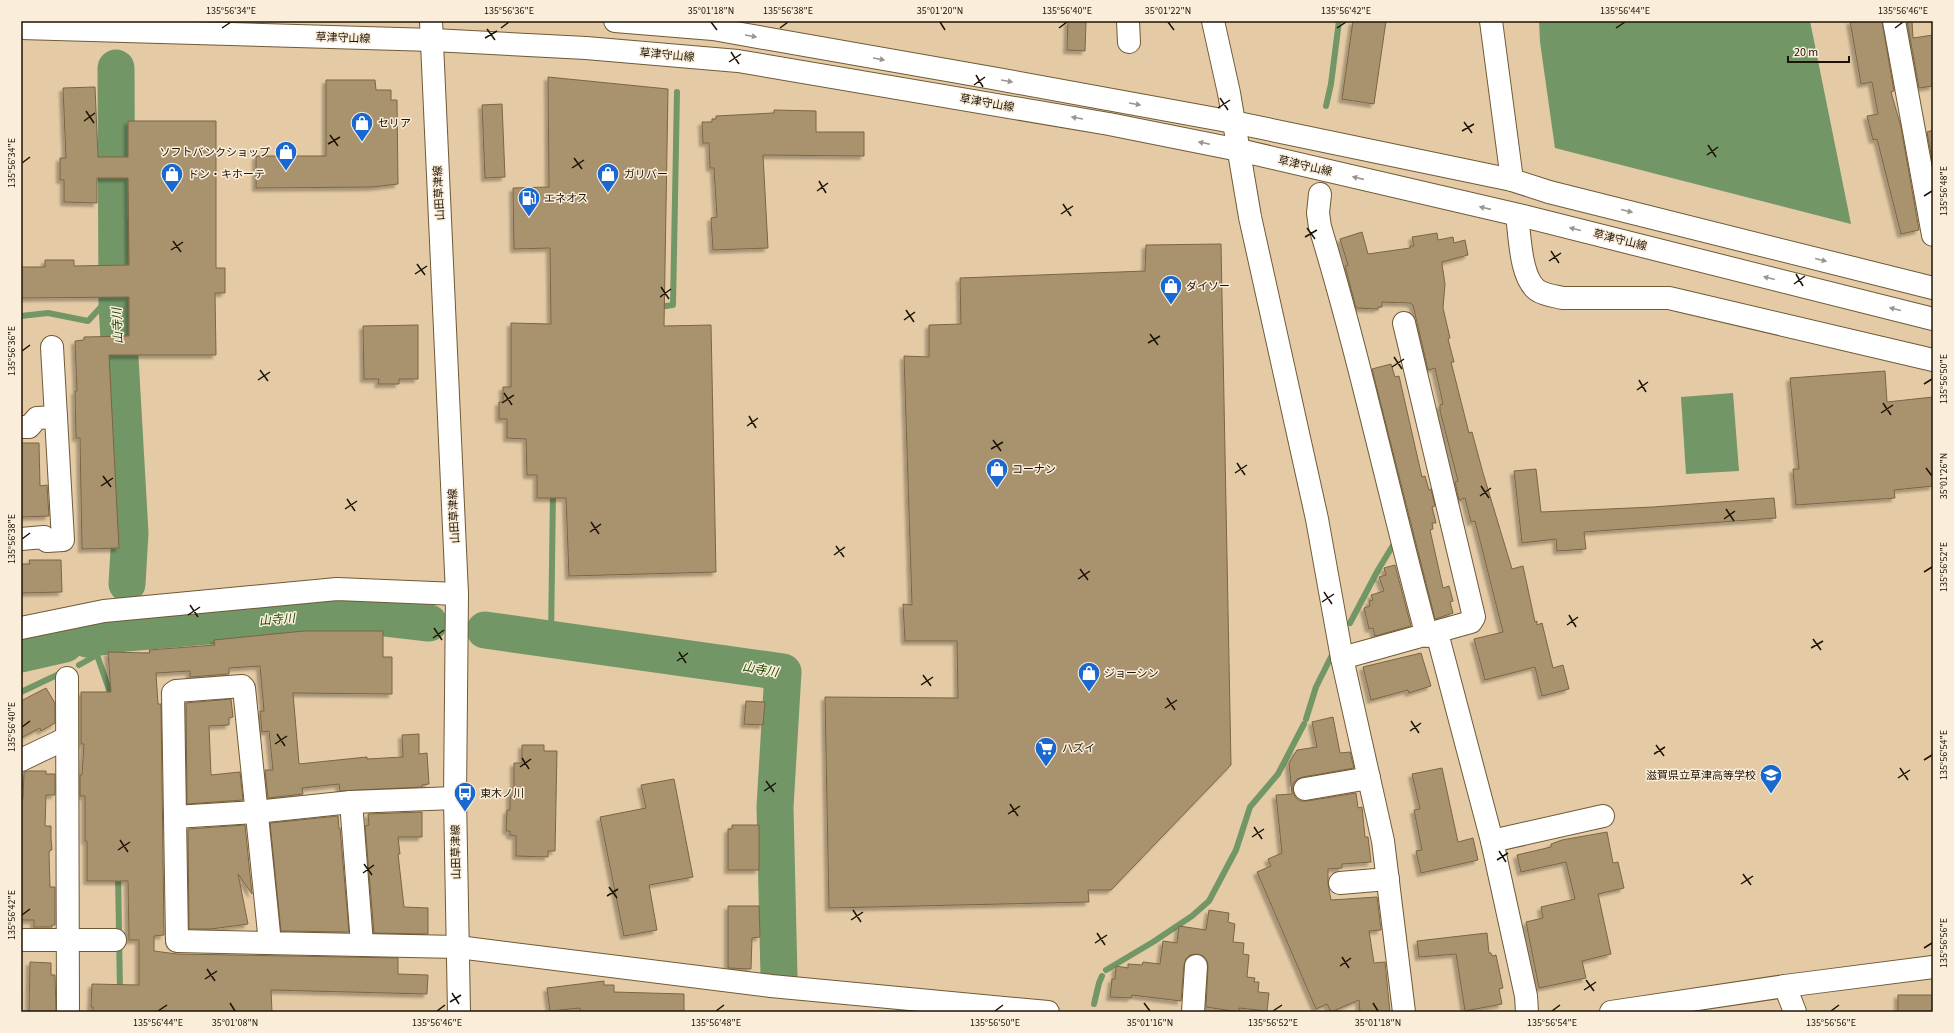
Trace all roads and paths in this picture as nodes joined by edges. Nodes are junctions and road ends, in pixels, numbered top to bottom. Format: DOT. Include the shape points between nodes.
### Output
graph roads {
  1 [pos="615,21"];
  2 [pos="1128,21"];
  3 [pos="1214,21"];
  4 [pos="1491,21"];
  5 [pos="1894,21"];
  6 [pos="718,25"];
  7 [pos="21,28"];
  8 [pos="432,31"];
  9 [pos="1129,42"];
  10 [pos="1233,122"];
  11 [pos="1239,150"];
  12 [pos="1512,180"];
  13 [pos="1320,194"];
  14 [pos="1520,216"];
  15 [pos="1933,235"];
  16 [pos="1933,288"];
  17 [pos="1933,319"];
  18 [pos="1404,323"];
  19 [pos="52,347"];
  20 [pos="1933,360"];
  21 [pos="56,417"];
  22 [pos="21,427"];
  23 [pos="21,539"];
  24 [pos="457,594"];
  25 [pos="21,628"];
  26 [pos="1432,635"];
  27 [pos="1342,658"];
  28 [pos="68,678"];
  29 [pos="67,738"];
  30 [pos="21,760"];
  31 [pos="1369,778"];
  32 [pos="1305,789"];
  33 [pos="455,798"];
  34 [pos="350,802"];
  35 [pos="256,812"];
  36 [pos="1603,816"];
  37 [pos="175,817"];
  38 [pos="1492,841"];
  39 [pos="1388,879"];
  40 [pos="1340,884"];
  41 [pos="21,940"];
  42 [pos="69,940"];
  43 [pos="115,940"];
  44 [pos="270,944"];
  45 [pos="362,944"];
  46 [pos="458,947"];
  47 [pos="1196,966"];
  48 [pos="1933,967"];
  49 [pos="1785,986"];
  50 [pos="68,1012"];
  51 [pos="459,1012"];
  52 [pos="1048,1012"];
  53 [pos="1193,1012"];
  54 [pos="1404,1012"];
  55 [pos="1526,1012"];
  56 [pos="1610,1012"];
  57 [pos="1795,1012"];
  1 -- 6 [label="street"];
  2 -- 9 [label="street"];
  3 -- 10 [label="street"];
  4 -- 12 [label="street"];
  5 -- 15 [label="street"];
  6 -- 10 [label="street, one-way"];
  7 -- 8 [label="street, 草津守山線"];
  11 -- 8 [label="street, 草津守山線, one-way" via="1109,124 738,61"];
  8 -- 24 [label="street, 山田草津線"];
  10 -- 11 [label="street"];
  10 -- 12 [label="street"];
  14 -- 11 [label="street, 草津守山線, one-way"];
  11 -- 27 [label="street" via="1250,217 1317,519"];
  12 -- 16 [label="street, one-way" via="1549,192"];
  13 -- 26 [label="street" via="1320,228 1371,412 1399,533"];
  17 -- 14 [label="street, 草津守山線, one-way"];
  14 -- 20 [label="street" via="1523,259 1528,279 1536,289 1546,295 1563,298 1669,298"];
  18 -- 26 [label="street" via="1474,617 1471,622"];
  19 -- 21 [label="street"];
  21 -- 22 [label="street" via="37,418 29,427"];
  21 -- 23 [label="street" via="63,540 47,541 44,537"];
  24 -- 25 [label="street" via="337,589 104,611"];
  24 -- 33 [label="street, 山田草津線"];
  26 -- 27 [label="street"];
  26 -- 38 [label="street"];
  27 -- 31 [label="street"];
  28 -- 29 [label="street"];
  29 -- 30 [label="street"];
  29 -- 42 [label="street"];
  31 -- 32 [label="street"];
  31 -- 39 [label="street" via="1383,840"];
  33 -- 34 [label="street"];
  33 -- 46 [label="street, 山田草津線"];
  34 -- 35 [label="street"];
  34 -- 45 [label="street"];
  35 -- 37 [label="street"];
  35 -- 37 [label="street" via="244,688 242,686 176,690 173,693"];
  35 -- 44 [label="street"];
  36 -- 38 [label="street"];
  37 -- 44 [label="street" via="177,941"];
  38 -- 55 [label="street" via="1526,996"];
  39 -- 40 [label="street"];
  39 -- 54 [label="street"];
  41 -- 42 [label="street"];
  42 -- 43 [label="street"];
  42 -- 50 [label="street"];
  44 -- 45 [label="street"];
  45 -- 46 [label="street"];
  46 -- 51 [label="street, 山田草津線"];
  46 -- 52 [label="street" via="771,986"];
  47 -- 53 [label="street"];
  48 -- 49 [label="street"];
  49 -- 56 [label="street"];
  49 -- 57 [label="street"];
}
